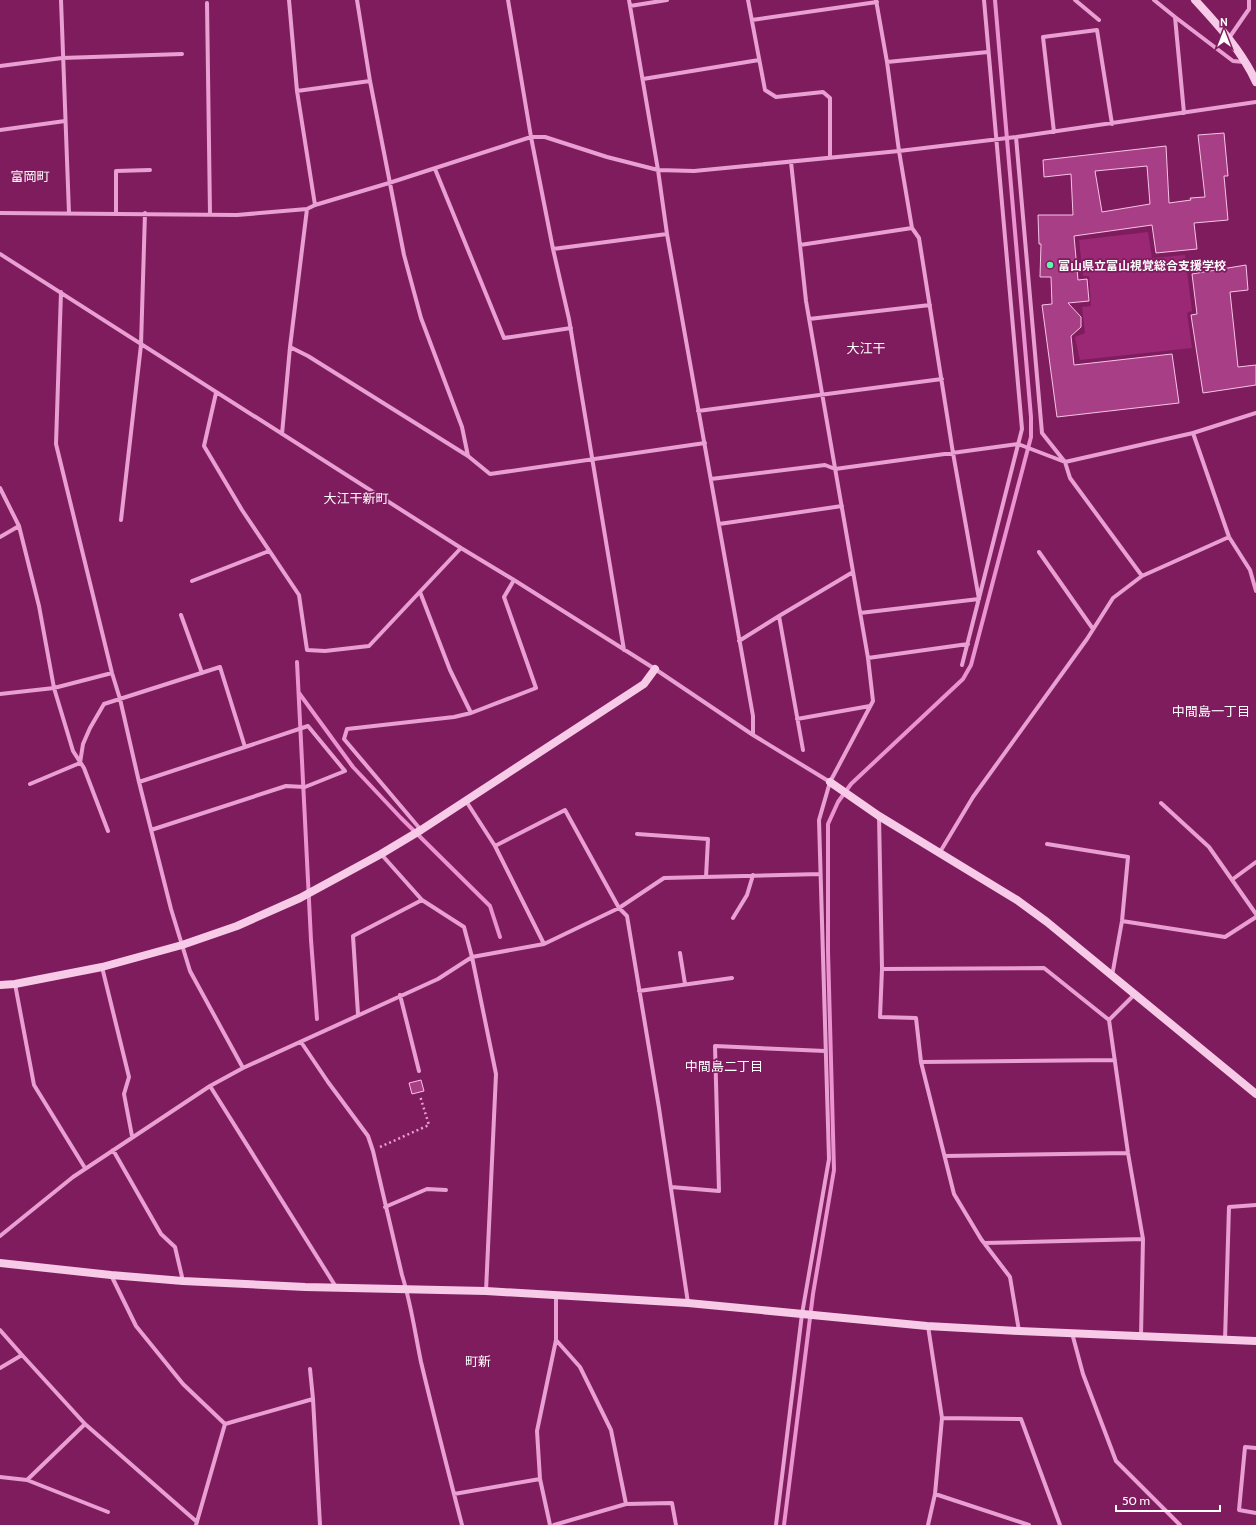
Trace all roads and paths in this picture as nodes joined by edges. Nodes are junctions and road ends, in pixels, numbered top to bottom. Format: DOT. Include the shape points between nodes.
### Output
graph roads {
  1 [pos="61,0"];
  2 [pos="289,0"];
  3 [pos="357,0"];
  4 [pos="508,0"];
  5 [pos="629,0"];
  6 [pos="667,0"];
  7 [pos="748,0"];
  8 [pos="984,0"];
  9 [pos="1074,0"];
  10 [pos="1154,0"];
  11 [pos="1195,0"];
  12 [pos="1249,0"];
  13 [pos="876,1"];
  14 [pos="207,3"];
  15 [pos="630,6"];
  16 [pos="1175,18"];
  17 [pos="752,20"];
  18 [pos="1099,20"];
  19 [pos="1229,38"];
  20 [pos="988,52"];
  21 [pos="182,54"];
  22 [pos="62,58"];
  23 [pos="759,60"];
  24 [pos="888,62"];
  25 [pos="1245,62"];
  26 [pos="0,66"];
  27 [pos="643,79"];
  28 [pos="370,80"];
  29 [pos="1256,82"];
  30 [pos="297,91"];
  31 [pos="1256,102"];
  32 [pos="1184,113"];
  33 [pos="65,121"];
  34 [pos="1112,124"];
  35 [pos="0,130"];
  36 [pos="1054,132"];
  37 [pos="531,137"];
  38 [pos="1016,137"];
  39 [pos="996,139"];
  40 [pos="899,151"];
  41 [pos="830,158"];
  42 [pos="791,162"];
  43 [pos="435,169"];
  44 [pos="150,170"];
  45 [pos="658,170"];
  46 [pos="389,183"];
  47 [pos="314,205"];
  48 [pos="307,209"];
  49 [pos="0,213"];
  50 [pos="69,213"];
  51 [pos="116,213"];
  52 [pos="145,213"];
  53 [pos="210,214"];
  54 [pos="912,228"];
  55 [pos="667,234"];
  56 [pos="800,245"];
  57 [pos="553,249"];
  58 [pos="0,254"];
  59 [pos="61,292"];
  60 [pos="930,305"];
  61 [pos="809,320"];
  62 [pos="571,328"];
  63 [pos="141,345"];
  64 [pos="290,347"];
  65 [pos="942,379"];
  66 [pos="216,393"];
  67 [pos="822,395"];
  68 [pos="698,411"];
  69 [pos="1256,413"];
  70 [pos="1193,433"];
  71 [pos="282,434"];
  72 [pos="705,443"];
  73 [pos="1018,444"];
  74 [pos="953,453"];
  75 [pos="468,456"];
  76 [pos="592,458"];
  77 [pos="1065,462"];
  78 [pos="835,470"];
  79 [pos="711,479"];
  80 [pos="0,488"];
  81 [pos="842,506"];
  82 [pos="121,520"];
  83 [pos="719,524"];
  84 [pos="19,526"];
  85 [pos="0,537"];
  86 [pos="1229,537"];
  87 [pos="461,548"];
  88 [pos="269,551"];
  89 [pos="1039,552"];
  90 [pos="853,572"];
  91 [pos="1142,576"];
  92 [pos="514,580"];
  93 [pos="192,581"];
  94 [pos="420,592"];
  95 [pos="1256,592"];
  96 [pos="979,599"];
  97 [pos="860,613"];
  98 [pos="181,615"];
  99 [pos="779,616"];
  100 [pos="1093,629"];
  101 [pos="739,641"];
  102 [pos="968,644"];
  103 [pos="624,650"];
  104 [pos="868,658"];
  105 [pos="962,665"];
  106 [pos="655,669"];
  107 [pos="202,673"];
  108 [pos="112,674"];
  109 [pos="54,688"];
  110 [pos="0,694"];
  111 [pos="120,699"];
  112 [pos="870,706"];
  113 [pos="471,713"];
  114 [pos="797,719"];
  115 [pos="753,735"];
  116 [pos="245,747"];
  117 [pos="803,750"];
  118 [pos="80,763"];
  119 [pos="139,782"];
  120 [pos="830,782"];
  121 [pos="30,784"];
  122 [pos="466,800"];
  123 [pos="1161,803"];
  124 [pos="879,816"];
  125 [pos="151,830"];
  126 [pos="421,830"];
  127 [pos="108,832"];
  128 [pos="637,834"];
  129 [pos="1047,844"];
  130 [pos="495,846"];
  131 [pos="940,852"];
  132 [pos="381,854"];
  133 [pos="1256,862"];
  134 [pos="820,874"];
  135 [pos="753,875"];
  136 [pos="706,877"];
  137 [pos="1233,879"];
  138 [pos="422,900"];
  139 [pos="619,908"];
  140 [pos="1256,916"];
  141 [pos="733,918"];
  142 [pos="1122,921"];
  143 [pos="544,944"];
  144 [pos="182,945"];
  145 [pos="680,953"];
  146 [pos="472,957"];
  147 [pos="102,967"];
  148 [pos="882,970"];
  149 [pos="1112,976"];
  150 [pos="732,978"];
  151 [pos="15,984"];
  152 [pos="685,984"];
  153 [pos="0,985"];
  154 [pos="639,991"];
  155 [pos="400,995"];
  156 [pos="1134,995"];
  157 [pos="358,1014"];
  158 [pos="1109,1020"];
  159 [pos="301,1042"];
  160 [pos="825,1051"];
  161 [pos="1115,1060"];
  162 [pos="921,1062"];
  163 [pos="243,1068"];
  164 [pos="419,1071"];
  165 [pos="210,1086"];
  166 [pos="1256,1094"];
  167 [pos="420,1096"];
  168 [pos="132,1136"];
  169 [pos="113,1150"];
  170 [pos="372,1151"];
  171 [pos="1128,1153"];
  172 [pos="945,1156"];
  173 [pos="85,1168"];
  174 [pos="671,1187"];
  175 [pos="446,1190"];
  176 [pos="1256,1206"];
  177 [pos="385,1207"];
  178 [pos="0,1236"];
  179 [pos="1142,1239"];
  180 [pos="984,1243"];
  181 [pos="0,1263"];
  182 [pos="111,1275"];
  183 [pos="183,1281"];
  184 [pos="336,1288"];
  185 [pos="407,1290"];
  186 [pos="486,1291"];
  187 [pos="556,1295"];
  188 [pos="688,1303"];
  189 [pos="803,1314"];
  190 [pos="928,1326"];
  191 [pos="0,1330"];
  192 [pos="1019,1331"];
  193 [pos="1072,1333"];
  194 [pos="1141,1336"];
  195 [pos="556,1340"];
  196 [pos="1225,1340"];
  197 [pos="1256,1341"];
  198 [pos="22,1355"];
  199 [pos="0,1368"];
  200 [pos="310,1369"];
  201 [pos="313,1399"];
  202 [pos="942,1418"];
  203 [pos="85,1424"];
  204 [pos="225,1424"];
  205 [pos="1256,1448"];
  206 [pos="0,1477"];
  207 [pos="540,1479"];
  208 [pos="27,1480"];
  209 [pos="454,1494"];
  210 [pos="935,1494"];
  211 [pos="626,1504"];
  212 [pos="108,1512"];
  213 [pos="1256,1513"];
  214 [pos="196,1524"];
  215 [pos="320,1525"];
  216 [pos="462,1525"];
  217 [pos="550,1525"];
  218 [pos="554,1525"];
  219 [pos="676,1525"];
  220 [pos="776,1525"];
  221 [pos="928,1525"];
  222 [pos="1029,1525"];
  223 [pos="1060,1525"];
  224 [pos="1180,1525"];
  1 -- 22 [label="street"];
  2 -- 30 [label="street"];
  3 -- 28 [label="street"];
  4 -- 37 [label="street"];
  5 -- 15 [label="street"];
  6 -- 15 [label="street"];
  7 -- 17 [label="street"];
  8 -- 20 [label="street"];
  9 -- 18 [label="street"];
  10 -- 16 [label="street"];
  11 -- 19 [label="street"];
  12 -- 19 [label="street" via="1249,8"];
  13 -- 17 [label="street"];
  13 -- 24 [label="street"];
  14 -- 53 [label="street"];
  15 -- 27 [label="street"];
  16 -- 25 [label="street" via="1234,61"];
  16 -- 32 [label="street"];
  17 -- 23 [label="street"];
  19 -- 25 [label="street"];
  20 -- 24 [label="street"];
  20 -- 39 [label="street"];
  21 -- 22 [label="street"];
  22 -- 26 [label="street"];
  22 -- 33 [label="street"];
  23 -- 27 [label="street"];
  23 -- 41 [label="street" via="765,90 776,97 823,92 830,98"];
  24 -- 40 [label="street"];
  25 -- 29 [label="street"];
  27 -- 45 [label="street"];
  28 -- 30 [label="street"];
  28 -- 46 [label="street"];
  30 -- 47 [label="street"];
  31 -- 32 [label="street"];
  32 -- 34 [label="street"];
  33 -- 35 [label="street"];
  33 -- 50 [label="street"];
  34 -- 36 [label="street"];
  34 -- 36 [label="street" via="1097,30 1043,37"];
  36 -- 38 [label="street"];
  37 -- 43 [label="street"];
  37 -- 45 [label="street" via="545,137"];
  37 -- 57 [label="street"];
  38 -- 39 [label="street"];
  38 -- 77 [label="street" via="1042,433"];
  39 -- 40 [label="street"];
  39 -- 73 [label="street" via="1022,429"];
  40 -- 41 [label="street"];
  40 -- 54 [label="street"];
  41 -- 42 [label="street"];
  42 -- 45 [label="street" via="694,171"];
  42 -- 56 [label="street"];
  43 -- 46 [label="street"];
  43 -- 62 [label="street" via="504,338"];
  44 -- 51 [label="street" via="116,171"];
  45 -- 55 [label="street"];
  46 -- 47 [label="street"];
  46 -- 75 [label="street" via="404,255 421,318 462,427"];
  47 -- 48 [label="street"];
  48 -- 53 [label="street" via="237,215"];
  48 -- 64 [label="street"];
  49 -- 50 [label="street"];
  50 -- 51 [label="street"];
  51 -- 52 [label="street"];
  52 -- 53 [label="street"];
  52 -- 63 [label="street"];
  54 -- 56 [label="street"];
  54 -- 60 [label="street" via="919,238"];
  55 -- 57 [label="street"];
  55 -- 68 [label="street"];
  56 -- 61 [label="street"];
  57 -- 62 [label="street"];
  58 -- 59 [label="street"];
  59 -- 63 [label="street"];
  59 -- 108 [label="street" via="56,444"];
  60 -- 61 [label="street"];
  60 -- 65 [label="street"];
  61 -- 67 [label="street"];
  62 -- 76 [label="street"];
  63 -- 66 [label="street"];
  63 -- 82 [label="street"];
  64 -- 71 [label="street"];
  64 -- 75 [label="street"];
  65 -- 67 [label="street"];
  65 -- 74 [label="street"];
  66 -- 71 [label="street"];
  66 -- 88 [label="street" via="204,446"];
  67 -- 68 [label="street"];
  67 -- 78 [label="street"];
  68 -- 72 [label="street"];
  69 -- 70 [label="street"];
  70 -- 77 [label="street"];
  70 -- 86 [label="street"];
  71 -- 87 [label="street"];
  72 -- 76 [label="street"];
  72 -- 79 [label="street"];
  73 -- 74 [label="street"];
  73 -- 77 [label="street"];
  73 -- 96 [label="street"];
  74 -- 78 [label="street"];
  74 -- 96 [label="street"];
  75 -- 76 [label="street" via="490,474"];
  76 -- 103 [label="street"];
  77 -- 91 [label="street" via="1070,478"];
  78 -- 79 [label="street" via="825,465"];
  78 -- 81 [label="street"];
  79 -- 83 [label="street"];
  80 -- 84 [label="street"];
  81 -- 83 [label="street"];
  81 -- 90 [label="street"];
  83 -- 101 [label="street"];
  84 -- 85 [label="street"];
  84 -- 109 [label="street" via="39,606"];
  86 -- 91 [label="street"];
  86 -- 95 [label="street" via="1250,570"];
  87 -- 92 [label="street"];
  87 -- 94 [label="street"];
  88 -- 93 [label="street"];
  88 -- 94 [label="street" via="299,595 307,650 325,651 369,646"];
  89 -- 100 [label="street"];
  90 -- 97 [label="street"];
  90 -- 99 [label="street"];
  91 -- 100 [label="street" via="1114,598"];
  92 -- 103 [label="street"];
  92 -- 113 [label="street" via="504,597 536,688"];
  94 -- 113 [label="street" via="450,670"];
  96 -- 97 [label="street"];
  96 -- 102 [label="street"];
  97 -- 104 [label="street"];
  98 -- 107 [label="street"];
  99 -- 101 [label="street"];
  99 -- 114 [label="street"];
  100 -- 131 [label="street" via="973,797"];
  101 -- 115 [label="street" via="753,716"];
  102 -- 104 [label="street"];
  102 -- 105 [label="street"];
  103 -- 106 [label="street"];
  104 -- 112 [label="street" via="873,701"];
  106 -- 115 [label="street"];
  106 -- 122 [label="street" via="644,684"];
  107 -- 111 [label="street"];
  107 -- 116 [label="street" via="220,667"];
  108 -- 109 [label="street"];
  108 -- 111 [label="street"];
  109 -- 110 [label="street"];
  109 -- 118 [label="street" via="73,751"];
  111 -- 118 [label="street" via="104,704 83,744"];
  111 -- 119 [label="street"];
  112 -- 114 [label="street"];
  112 -- 120 [label="street"];
  113 -- 126 [label="street" via="347,729 344,739"];
  114 -- 117 [label="street"];
  115 -- 120 [label="street"];
  116 -- 119 [label="street"];
  116 -- 125 [label="street" via="308,726 345,771 305,787 286,786"];
  118 -- 121 [label="street"];
  118 -- 127 [label="street"];
  119 -- 125 [label="street"];
  120 -- 124 [label="street"];
  120 -- 134 [label="street" via="819,820"];
  122 -- 126 [label="street"];
  122 -- 130 [label="street"];
  123 -- 137 [label="street" via="1209,847"];
  124 -- 131 [label="street"];
  124 -- 148 [label="street"];
  125 -- 144 [label="street"];
  126 -- 132 [label="street"];
  128 -- 136 [label="street" via="708,839"];
  129 -- 142 [label="street" via="1128,858"];
  130 -- 139 [label="street" via="565,810"];
  130 -- 143 [label="street"];
  131 -- 149 [label="street" via="1017,900"];
  132 -- 138 [label="street"];
  132 -- 144 [label="street" via="300,898 237,926"];
  133 -- 137 [label="street"];
  134 -- 135 [label="street"];
  134 -- 160 [label="street"];
  135 -- 136 [label="street"];
  135 -- 141 [label="street" via="747,895"];
  136 -- 139 [label="street" via="664,878"];
  137 -- 140 [label="street"];
  138 -- 146 [label="street" via="464,927"];
  138 -- 157 [label="street" via="353,936"];
  139 -- 143 [label="street"];
  139 -- 154 [label="street" via="627,916"];
  140 -- 142 [label="street" via="1225,937"];
  142 -- 149 [label="street"];
  143 -- 146 [label="street"];
  144 -- 147 [label="street"];
  144 -- 163 [label="street" via="190,971"];
  145 -- 152 [label="street"];
  146 -- 155 [label="street" via="438,979"];
  146 -- 186 [label="street" via="496,1074"];
  147 -- 151 [label="street"];
  147 -- 168 [label="street" via="129,1077 124,1094"];
  148 -- 158 [label="street" via="1044,968"];
  148 -- 162 [label="street" via="880,1017 916,1018"];
  149 -- 156 [label="street"];
  150 -- 152 [label="street"];
  151 -- 153 [label="street"];
  151 -- 173 [label="street" via="34,1085"];
  152 -- 154 [label="street"];
  154 -- 174 [label="street"];
  155 -- 157 [label="street"];
  155 -- 164 [label="street"];
  156 -- 158 [label="street"];
  156 -- 166 [label="street"];
  157 -- 159 [label="street"];
  158 -- 161 [label="street"];
  159 -- 163 [label="street"];
  159 -- 170 [label="street" via="368,1136"];
  160 -- 174 [label="street" via="715,1046 718,1191"];
  160 -- 189 [label="street" via="829,1159"];
  161 -- 162 [label="street"];
  161 -- 171 [label="street"];
  162 -- 172 [label="street"];
  163 -- 165 [label="street"];
  165 -- 168 [label="street"];
  165 -- 184 [label="street"];
  167 -- 170 [label="path" via="429,1125"];
  168 -- 169 [label="street"];
  169 -- 173 [label="street"];
  169 -- 183 [label="street" via="161,1234 175,1247"];
  170 -- 177 [label="street"];
  171 -- 172 [label="street"];
  171 -- 179 [label="street"];
  172 -- 180 [label="street" via="954,1194"];
  173 -- 178 [label="street"];
  174 -- 188 [label="street"];
  175 -- 177 [label="street" via="427,1189"];
  176 -- 196 [label="street" via="1229,1207"];
  177 -- 185 [label="street"];
  179 -- 180 [label="street"];
  179 -- 194 [label="street"];
  180 -- 192 [label="street" via="1010,1277"];
  181 -- 182 [label="street"];
  182 -- 183 [label="street"];
  182 -- 204 [label="street" via="136,1326 183,1384"];
  183 -- 184 [label="street"];
  184 -- 185 [label="street"];
  185 -- 186 [label="street"];
  185 -- 209 [label="street" via="415,1335"];
  186 -- 187 [label="street"];
  187 -- 188 [label="street"];
  187 -- 195 [label="street"];
  188 -- 189 [label="street"];
  189 -- 190 [label="street"];
  189 -- 220 [label="street"];
  190 -- 192 [label="street"];
  190 -- 202 [label="street"];
  191 -- 198 [label="street"];
  192 -- 193 [label="street"];
  193 -- 194 [label="street"];
  193 -- 224 [label="street" via="1083,1374 1116,1461"];
  194 -- 196 [label="street"];
  195 -- 207 [label="street" via="537,1431"];
  195 -- 211 [label="street" via="580,1367 610,1430"];
  196 -- 197 [label="street"];
  198 -- 199 [label="street"];
  198 -- 203 [label="street"];
  200 -- 201 [label="street"];
  201 -- 204 [label="street"];
  201 -- 215 [label="street"];
  202 -- 210 [label="street"];
  202 -- 223 [label="street" via="1021,1419"];
  203 -- 208 [label="street"];
  203 -- 214 [label="street"];
  204 -- 214 [label="street"];
  205 -- 213 [label="street" via="1245,1448 1239,1510"];
  206 -- 208 [label="street"];
  207 -- 209 [label="street"];
  207 -- 217 [label="street"];
  208 -- 212 [label="street"];
  209 -- 216 [label="street"];
  210 -- 221 [label="street"];
  210 -- 222 [label="street"];
  211 -- 218 [label="street"];
  211 -- 219 [label="street" via="672,1503"];
}
